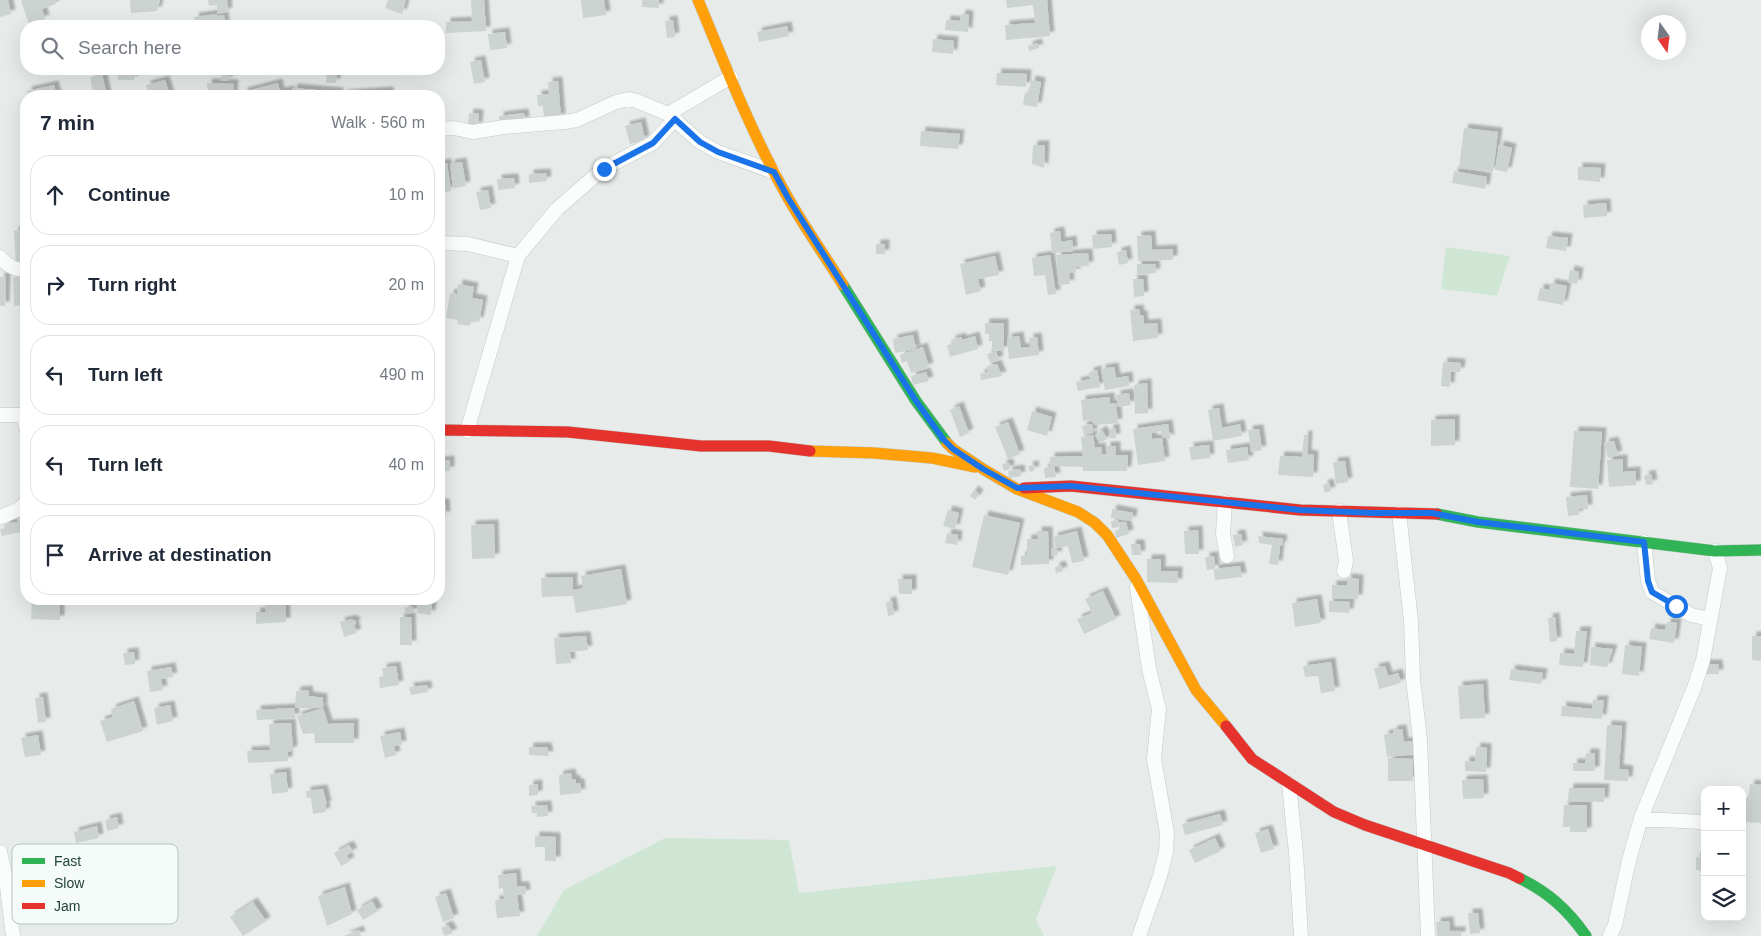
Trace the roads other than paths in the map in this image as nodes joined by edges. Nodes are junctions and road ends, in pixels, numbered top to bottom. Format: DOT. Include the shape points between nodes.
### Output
graph roads {
  1 [pos="698,0"];
  2 [pos="731,77"];
  3 [pos="672,117"];
  4 [pos="445,129"];
  5 [pos="774,172"];
  6 [pos="445,243"];
  7 [pos="518,256"];
  8 [pos="0,257"];
  9 [pos="20,270"];
  10 [pos="0,415"];
  11 [pos="20,419"];
  12 [pos="445,430"];
  13 [pos="467,431"];
  14 [pos="983,469"];
  15 [pos="1017,488"];
  16 [pos="1225,502"];
  17 [pos="20,508"];
  18 [pos="1339,511"];
  19 [pos="1400,513"];
  20 [pos="1,517"];
  21 [pos="1644,542"];
  22 [pos="1715,550"];
  23 [pos="1761,550"];
  24 [pos="1227,556"];
  25 [pos="1344,572"];
  26 [pos="1136,580"];
  27 [pos="1710,619"];
  28 [pos="1289,784"];
  29 [pos="1641,820"];
  30 [pos="1701,822"];
  31 [pos="1424,845"];
  32 [pos="0,852"];
  33 [pos="13,936"];
  34 [pos="1139,936"];
  35 [pos="1300,936"];
  36 [pos="1428,936"];
  37 [pos="1586,936"];
  38 [pos="1610,936"];
  1 -- 2 [label="street"];
  2 -- 3 [label="street"];
  2 -- 5 [label="street"];
  3 -- 4 [label="street" via="629,100 616,102 578,120 473,132"];
  3 -- 5 [label="street" via="700,142 718,152"];
  3 -- 7 [label="street" via="653,143 604,169 557,210"];
  5 -- 14 [label="street" via="916,401 943,439"];
  6 -- 7 [label="street" via="468,244"];
  7 -- 13 [label="street"];
  8 -- 9 [label="street" via="8,266"];
  10 -- 11 [label="street"];
  12 -- 13 [label="street"];
  13 -- 14 [label="street" via="568,432 701,446 769,446 874,453 932,458"];
  14 -- 15 [label="street"];
  15 -- 16 [label="street" via="1071,486"];
  15 -- 26 [label="street" via="1078,512 1095,524 1107,535"];
  16 -- 18 [label="street"];
  16 -- 24 [label="street" via="1223,534"];
  17 -- 20 [label="street"];
  18 -- 19 [label="street"];
  18 -- 25 [label="street" via="1346,561"];
  19 -- 21 [label="street" via="1432,513 1478,522"];
  19 -- 31 [label="street" via="1420,740"];
  21 -- 22 [label="street"];
  21 -- 27 [label="street" via="1652,592 1691,615"];
  22 -- 23 [label="street"];
  22 -- 27 [label="street" via="1720,568"];
  26 -- 28 [label="street" via="1196,690 1252,759"];
  26 -- 34 [label="street" via="1149,669 1159,709 1154,759 1167,832 1160,876"];
  27 -- 29 [label="street" via="1694,688"];
  28 -- 31 [label="street" via="1334,812"];
  28 -- 35 [label="street"];
  29 -- 30 [label="street"];
  29 -- 38 [label="street"];
  31 -- 36 [label="street"];
  31 -- 37 [label="street" via="1531,882 1562,905"];
  32 -- 33 [label="street"];
}
